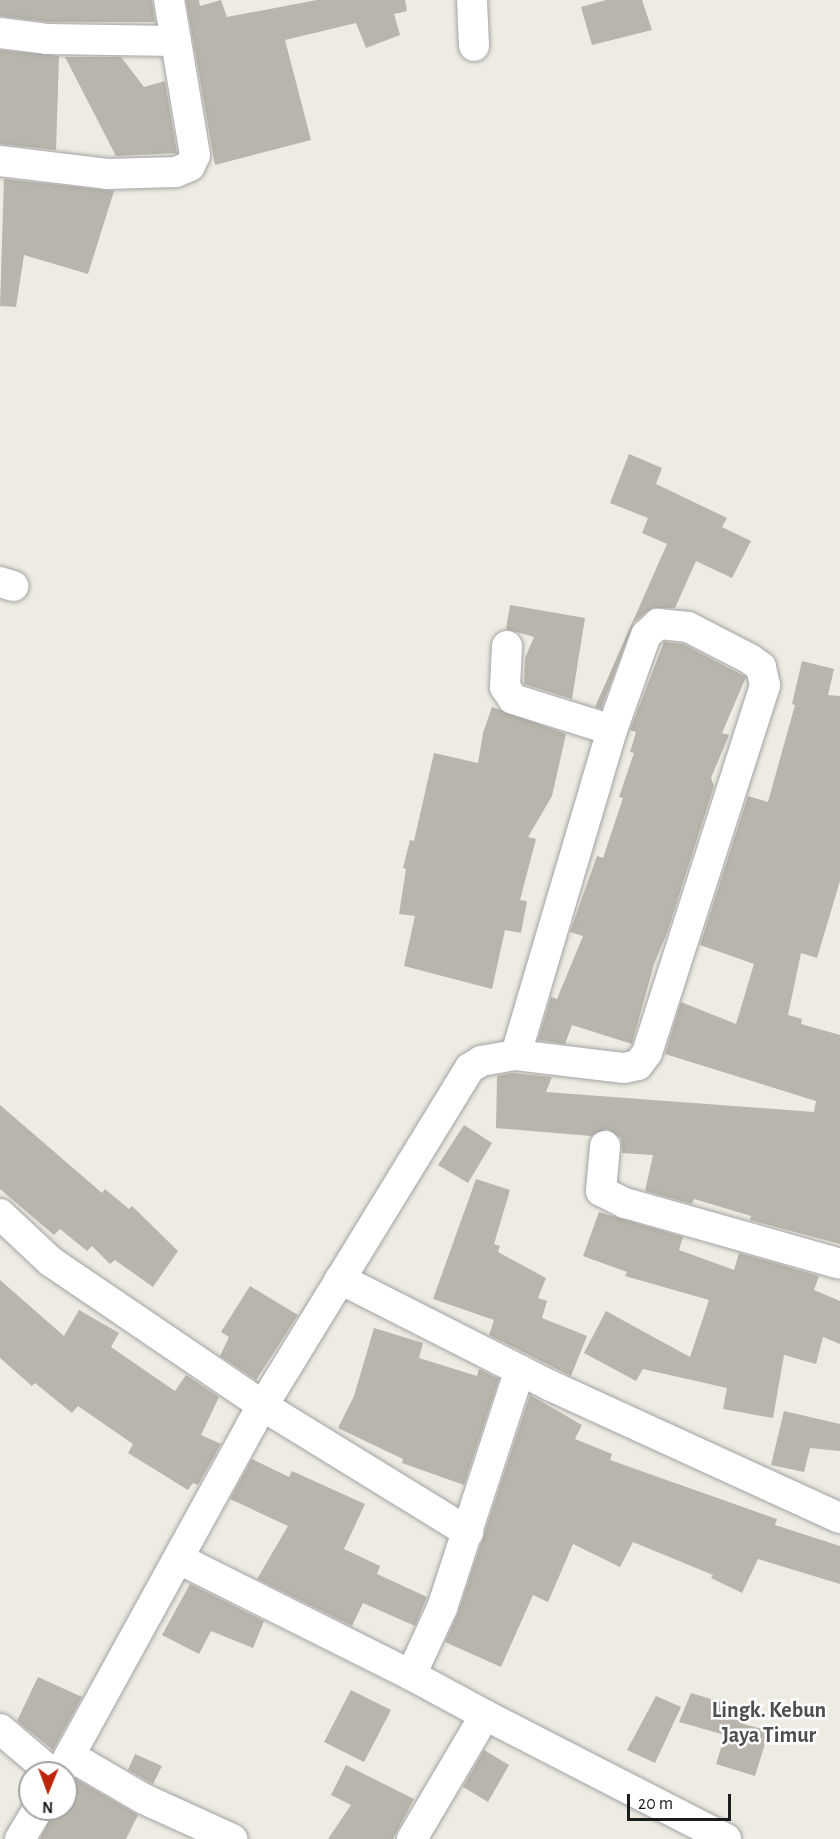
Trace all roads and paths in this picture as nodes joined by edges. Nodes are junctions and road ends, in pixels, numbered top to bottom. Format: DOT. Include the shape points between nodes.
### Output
graph roads {
  1 [pos="169,0"];
  2 [pos="472,0"];
  3 [pos="0,33"];
  4 [pos="176,41"];
  5 [pos="474,46"];
  6 [pos="0,161"];
  7 [pos="507,646"];
  8 [pos="612,730"];
  9 [pos="516,1055"];
  10 [pos="605,1146"];
  11 [pos="0,1214"];
  12 [pos="840,1264"];
  13 [pos="340,1279"];
  14 [pos="520,1370"];
  15 [pos="262,1406"];
  16 [pos="840,1518"];
  17 [pos="468,1532"];
  18 [pos="179,1558"];
  19 [pos="411,1675"];
  20 [pos="485,1715"];
  21 [pos="0,1729"];
  22 [pos="51,1761"];
  23 [pos="66,1761"];
  24 [pos="78,1774"];
  25 [pos="31,1821"];
  26 [pos="20,1839"];
  27 [pos="232,1839"];
  28 [pos="412,1839"];
  29 [pos="726,1839"];
  1 -- 4 [label="street"];
  2 -- 5 [label="street"];
  3 -- 4 [label="street" via="47,39"];
  4 -- 6 [label="street" via="195,155 186,170 107,174"];
  7 -- 8 [label="street" via="505,687 513,699"];
  8 -- 9 [label="street"];
  8 -- 9 [label="street" via="646,635 658,624 688,627 761,668 763,692 647,1053 638,1065 624,1068"];
  9 -- 13 [label="street" via="481,1061 463,1076"];
  10 -- 12 [label="street" via="601,1191 625,1203"];
  11 -- 15 [label="street" via="50,1261"];
  13 -- 14 [label="street"];
  13 -- 15 [label="street"];
  14 -- 16 [label="street"];
  14 -- 17 [label="street"];
  15 -- 17 [label="street"];
  15 -- 18 [label="street"];
  17 -- 19 [label="street" via="442,1608"];
  18 -- 19 [label="street"];
  18 -- 23 [label="street"];
  19 -- 20 [label="street"];
  20 -- 28 [label="street"];
  20 -- 29 [label="street"];
  21 -- 22 [label="street"];
  24 -- 27 [label="street"];
  25 -- 26 [label="street"];
}
